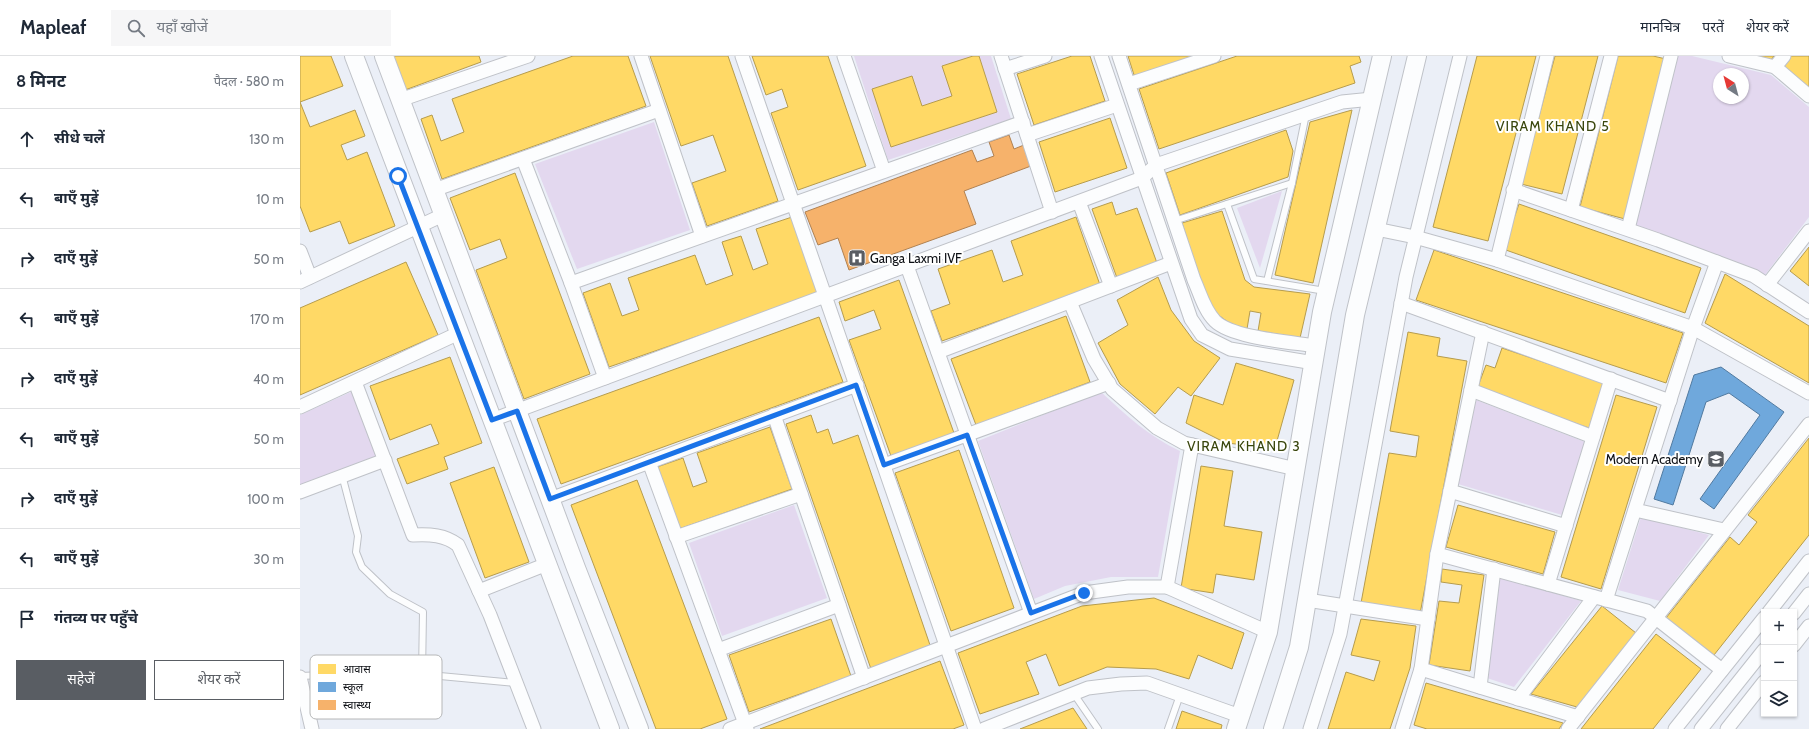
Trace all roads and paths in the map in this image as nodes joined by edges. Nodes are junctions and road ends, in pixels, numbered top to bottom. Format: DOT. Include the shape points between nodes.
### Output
graph roads {
  1 [pos="354,56"];
  2 [pos="384,56"];
  3 [pos="528,56"];
  4 [pos="641,56"];
  5 [pos="742,56"];
  6 [pos="844,56"];
  7 [pos="1001,56"];
  8 [pos="1045,56"];
  9 [pos="1101,56"];
  10 [pos="1119,56"];
  11 [pos="1382,56"];
  12 [pos="1417,56"];
  13 [pos="1460,56"];
  14 [pos="1547,56"];
  15 [pos="1611,56"];
  16 [pos="1671,56"];
  17 [pos="1729,56"];
  18 [pos="1784,56"];
  19 [pos="1209,57"];
  20 [pos="1775,67"];
  21 [pos="1005,69"];
  22 [pos="1129,84"];
  23 [pos="1809,96"];
  24 [pos="1372,99"];
  25 [pos="400,100"];
  26 [pos="1117,104"];
  27 [pos="659,110"];
  28 [pos="1306,114"];
  29 [pos="1025,128"];
  30 [pos="523,158"];
  31 [pos="1156,165"];
  32 [pos="884,172"];
  33 [pos="1142,178"];
  34 [pos="1292,183"];
  35 [pos="434,190"];
  36 [pos="1513,190"];
  37 [pos="1079,202"];
  38 [pos="794,204"];
  39 [pos="1227,204"];
  40 [pos="1571,210"];
  41 [pos="1052,212"];
  42 [pos="443,215"];
  43 [pos="1174,221"];
  44 [pos="418,227"];
  45 [pos="1376,229"];
  46 [pos="1628,230"];
  47 [pos="1809,231"];
  48 [pos="702,236"];
  49 [pos="1415,237"];
  50 [pos="300,251"];
  51 [pos="1496,260"];
  52 [pos="1717,262"];
  53 [pos="1171,263"];
  54 [pos="907,266"];
  55 [pos="305,280"];
  56 [pos="1266,281"];
  57 [pos="572,283"];
  58 [pos="1767,284"];
  59 [pos="1111,286"];
  60 [pos="1327,292"];
  61 [pos="826,296"];
  62 [pos="1070,302"];
  63 [pos="1401,303"];
  64 [pos="1809,312"];
  65 [pos="1693,328"];
  66 [pos="1483,332"];
  67 [pos="459,333"];
  68 [pos="938,352"];
  69 [pos="1315,354"];
  70 [pos="606,378"];
  71 [pos="1611,379"];
  72 [pos="355,382"];
  73 [pos="1109,383"];
  74 [pos="856,385"];
  75 [pos="1471,390"];
  76 [pos="1809,393"];
  77 [pos="1670,401"];
  78 [pos="300,407"];
  79 [pos="517,411"];
  80 [pos="774,416"];
  81 [pos="492,420"];
  82 [pos="1809,424"];
  83 [pos="967,435"];
  84 [pos="1593,437"];
  85 [pos="1192,445"];
  86 [pos="385,460"];
  87 [pos="649,462"];
  88 [pos="884,465"];
  89 [pos="1296,469"];
  90 [pos="342,475"];
  91 [pos="1450,490"];
  92 [pos="300,492"];
  93 [pos="801,494"];
  94 [pos="550,499"];
  95 [pos="1635,510"];
  96 [pos="1566,526"];
  97 [pos="1724,530"];
  98 [pos="676,537"];
  99 [pos="1437,554"];
  100 [pos="1809,561"];
  101 [pos="547,564"];
  102 [pos="1494,569"];
  103 [pos="1548,584"];
  104 [pos="1167,587"];
  105 [pos="480,591"];
  106 [pos="1809,594"];
  107 [pos="1600,598"];
  108 [pos="1307,600"];
  109 [pos="839,605"];
  110 [pos="1346,606"];
  111 [pos="1771,609"];
  112 [pos="1797,609"];
  113 [pos="1031,613"];
  114 [pos="1656,618"];
  115 [pos="1428,619"];
  116 [pos="1761,622"];
  117 [pos="1809,626"];
  118 [pos="1268,632"];
  119 [pos="1797,641"];
  120 [pos="946,645"];
  121 [pos="718,650"];
  122 [pos="1761,654"];
  123 [pos="422,655"];
  124 [pos="1421,669"];
  125 [pos="1722,670"];
  126 [pos="442,676"];
  127 [pos="864,678"];
  128 [pos="310,679"];
  129 [pos="300,680"];
  130 [pos="516,683"];
  131 [pos="1761,686"];
  132 [pos="1480,687"];
  133 [pos="1074,694"];
  134 [pos="1180,695"];
  135 [pos="1518,699"];
  136 [pos="1578,717"];
  137 [pos="1238,723"];
  138 [pos="746,726"];
  139 [pos="312,729"];
  140 [pos="534,729"];
  141 [pos="610,729"];
  142 [pos="640,729"];
  143 [pos="730,729"];
  144 [pos="975,729"];
  145 [pos="984,729"];
  146 [pos="1098,729"];
  147 [pos="1168,729"];
  148 [pos="1273,729"];
  149 [pos="1310,729"];
  150 [pos="1404,729"];
  151 [pos="1568,729"];
  152 [pos="1676,729"];
  153 [pos="1701,729"];
  154 [pos="1727,729"];
  1 -- 44 [label="street"];
  2 -- 25 [label="street"];
  3 -- 25 [label="street"];
  4 -- 27 [label="street"];
  5 -- 38 [label="street"];
  6 -- 32 [label="street"];
  7 -- 21 [label="street"];
  8 -- 21 [label="street"];
  9 -- 26 [label="street"];
  10 -- 22 [label="street"];
  11 -- 24 [label="street"];
  12 -- 45 [label="street"];
  13 -- 49 [label="street"];
  14 -- 36 [label="street"];
  15 -- 40 [label="street"];
  16 -- 46 [label="street"];
  17 -- 20 [label="street"];
  18 -- 20 [label="street"];
  19 -- 22 [label="street"];
  20 -- 23 [label="street"];
  21 -- 29 [label="street"];
  22 -- 31 [label="street"];
  24 -- 28 [label="street" via="1342,102"];
  24 -- 60 [label="street"];
  25 -- 35 [label="street"];
  26 -- 29 [label="street"];
  26 -- 33 [label="street"];
  27 -- 30 [label="street"];
  27 -- 48 [label="street"];
  28 -- 31 [label="street"];
  28 -- 34 [label="lane"];
  29 -- 32 [label="street"];
  29 -- 41 [label="street"];
  30 -- 35 [label="street"];
  30 -- 57 [label="street"];
  31 -- 33 [label="street"];
  31 -- 43 [label="street"];
  32 -- 38 [label="street"];
  33 -- 37 [label="street"];
  33 -- 53 [label="street"];
  34 -- 39 [label="lane"];
  34 -- 56 [label="lane"];
  35 -- 42 [label="street"];
  36 -- 40 [label="street"];
  36 -- 51 [label="street"];
  37 -- 41 [label="street"];
  37 -- 59 [label="street"];
  38 -- 48 [label="street"];
  38 -- 61 [label="street"];
  39 -- 43 [label="lane"];
  39 -- 56 [label="lane" via="1254,279"];
  40 -- 46 [label="street"];
  41 -- 54 [label="street"];
  42 -- 44 [label="street"];
  42 -- 79 [label="street"];
  43 -- 69 [label="street" via="1205,306 1215,321 1230,331"];
  44 -- 55 [label="street"];
  44 -- 67 [label="street"];
  45 -- 49 [label="street"];
  45 -- 108 [label="street" via="1356,315"];
  46 -- 52 [label="street"];
  47 -- 58 [label="street"];
  48 -- 57 [label="street"];
  49 -- 51 [label="street"];
  49 -- 63 [label="street"];
  50 -- 55 [label="street"];
  51 -- 65 [label="street"];
  52 -- 58 [label="street" via="1754,276"];
  52 -- 65 [label="street"];
  53 -- 59 [label="street"];
  53 -- 69 [label="street" via="1191,319 1202,335 1230,349"];
  54 -- 61 [label="street"];
  54 -- 68 [label="street"];
  56 -- 60 [label="lane"];
  57 -- 70 [label="street"];
  58 -- 64 [label="street"];
  59 -- 62 [label="street"];
  60 -- 69 [label="street"];
  61 -- 70 [label="street"];
  61 -- 74 [label="street"];
  62 -- 68 [label="street"];
  62 -- 73 [label="street" via="1094,359"];
  63 -- 66 [label="street"];
  63 -- 110 [label="street"];
  65 -- 76 [label="street"];
  65 -- 77 [label="street"];
  66 -- 71 [label="street"];
  66 -- 75 [label="street"];
  67 -- 72 [label="street"];
  67 -- 81 [label="street"];
  68 -- 83 [label="street"];
  69 -- 89 [label="street"];
  70 -- 79 [label="street"];
  71 -- 77 [label="street"];
  71 -- 84 [label="street"];
  72 -- 78 [label="street"];
  72 -- 86 [label="street"];
  73 -- 83 [label="street"];
  73 -- 85 [label="street" via="1112,389 1156,428"];
  74 -- 80 [label="street"];
  74 -- 88 [label="street"];
  75 -- 84 [label="street"];
  75 -- 91 [label="street"];
  77 -- 95 [label="street"];
  79 -- 81 [label="street"];
  79 -- 94 [label="street"];
  80 -- 87 [label="street"];
  80 -- 93 [label="street"];
  81 -- 101 [label="street"];
  82 -- 97 [label="street"];
  83 -- 88 [label="street"];
  83 -- 113 [label="street"];
  84 -- 96 [label="street"];
  85 -- 89 [label="street"];
  85 -- 104 [label="street"];
  86 -- 90 [label="street"];
  86 -- 105 [label="street" via="413,535 432,534 451,539 458,545"];
  87 -- 94 [label="street"];
  87 -- 98 [label="street"];
  88 -- 120 [label="street"];
  89 -- 118 [label="street"];
  90 -- 92 [label="street"];
  90 -- 123 [label="lane" via="358,536 356,552 362,567 390,594 423,612"];
  91 -- 96 [label="street"];
  91 -- 99 [label="street"];
  93 -- 98 [label="street"];
  93 -- 109 [label="street"];
  94 -- 142 [label="street"];
  95 -- 97 [label="street"];
  95 -- 107 [label="street"];
  96 -- 103 [label="street"];
  97 -- 114 [label="street"];
  98 -- 121 [label="street"];
  99 -- 102 [label="street"];
  99 -- 115 [label="street"];
  100 -- 111 [label="street"];
  101 -- 105 [label="street"];
  101 -- 141 [label="street"];
  102 -- 103 [label="street"];
  102 -- 132 [label="street"];
  103 -- 107 [label="street"];
  104 -- 113 [label="street" via="1128,587 1084,593"];
  104 -- 118 [label="street"];
  105 -- 130 [label="street"];
  106 -- 112 [label="street"];
  107 -- 114 [label="street" via="1647,611"];
  107 -- 135 [label="street"];
  108 -- 110 [label="street"];
  108 -- 148 [label="street" via="1299,647"];
  109 -- 121 [label="street"];
  109 -- 127 [label="street"];
  110 -- 115 [label="street"];
  110 -- 149 [label="street" via="1340,634"];
  113 -- 120 [label="street"];
  114 -- 125 [label="street"];
  114 -- 136 [label="street"];
  115 -- 124 [label="street"];
  116 -- 125 [label="street"];
  117 -- 119 [label="street"];
  118 -- 137 [label="street"];
  120 -- 127 [label="street"];
  120 -- 144 [label="street"];
  121 -- 138 [label="street"];
  122 -- 153 [label="street"];
  124 -- 132 [label="street"];
  124 -- 150 [label="street"];
  125 -- 152 [label="street"];
  126 -- 130 [label="lane"];
  127 -- 138 [label="street"];
  128 -- 129 [label="lane"];
  129 -- 139 [label="street"];
  130 -- 140 [label="street"];
  131 -- 154 [label="street"];
  132 -- 135 [label="street"];
  133 -- 134 [label="street" via="1088,688 1148,682"];
  133 -- 145 [label="street"];
  133 -- 146 [label="lane"];
  134 -- 137 [label="street"];
  134 -- 147 [label="lane"];
  135 -- 136 [label="street"];
  136 -- 151 [label="street"];
  138 -- 143 [label="street"];
}
